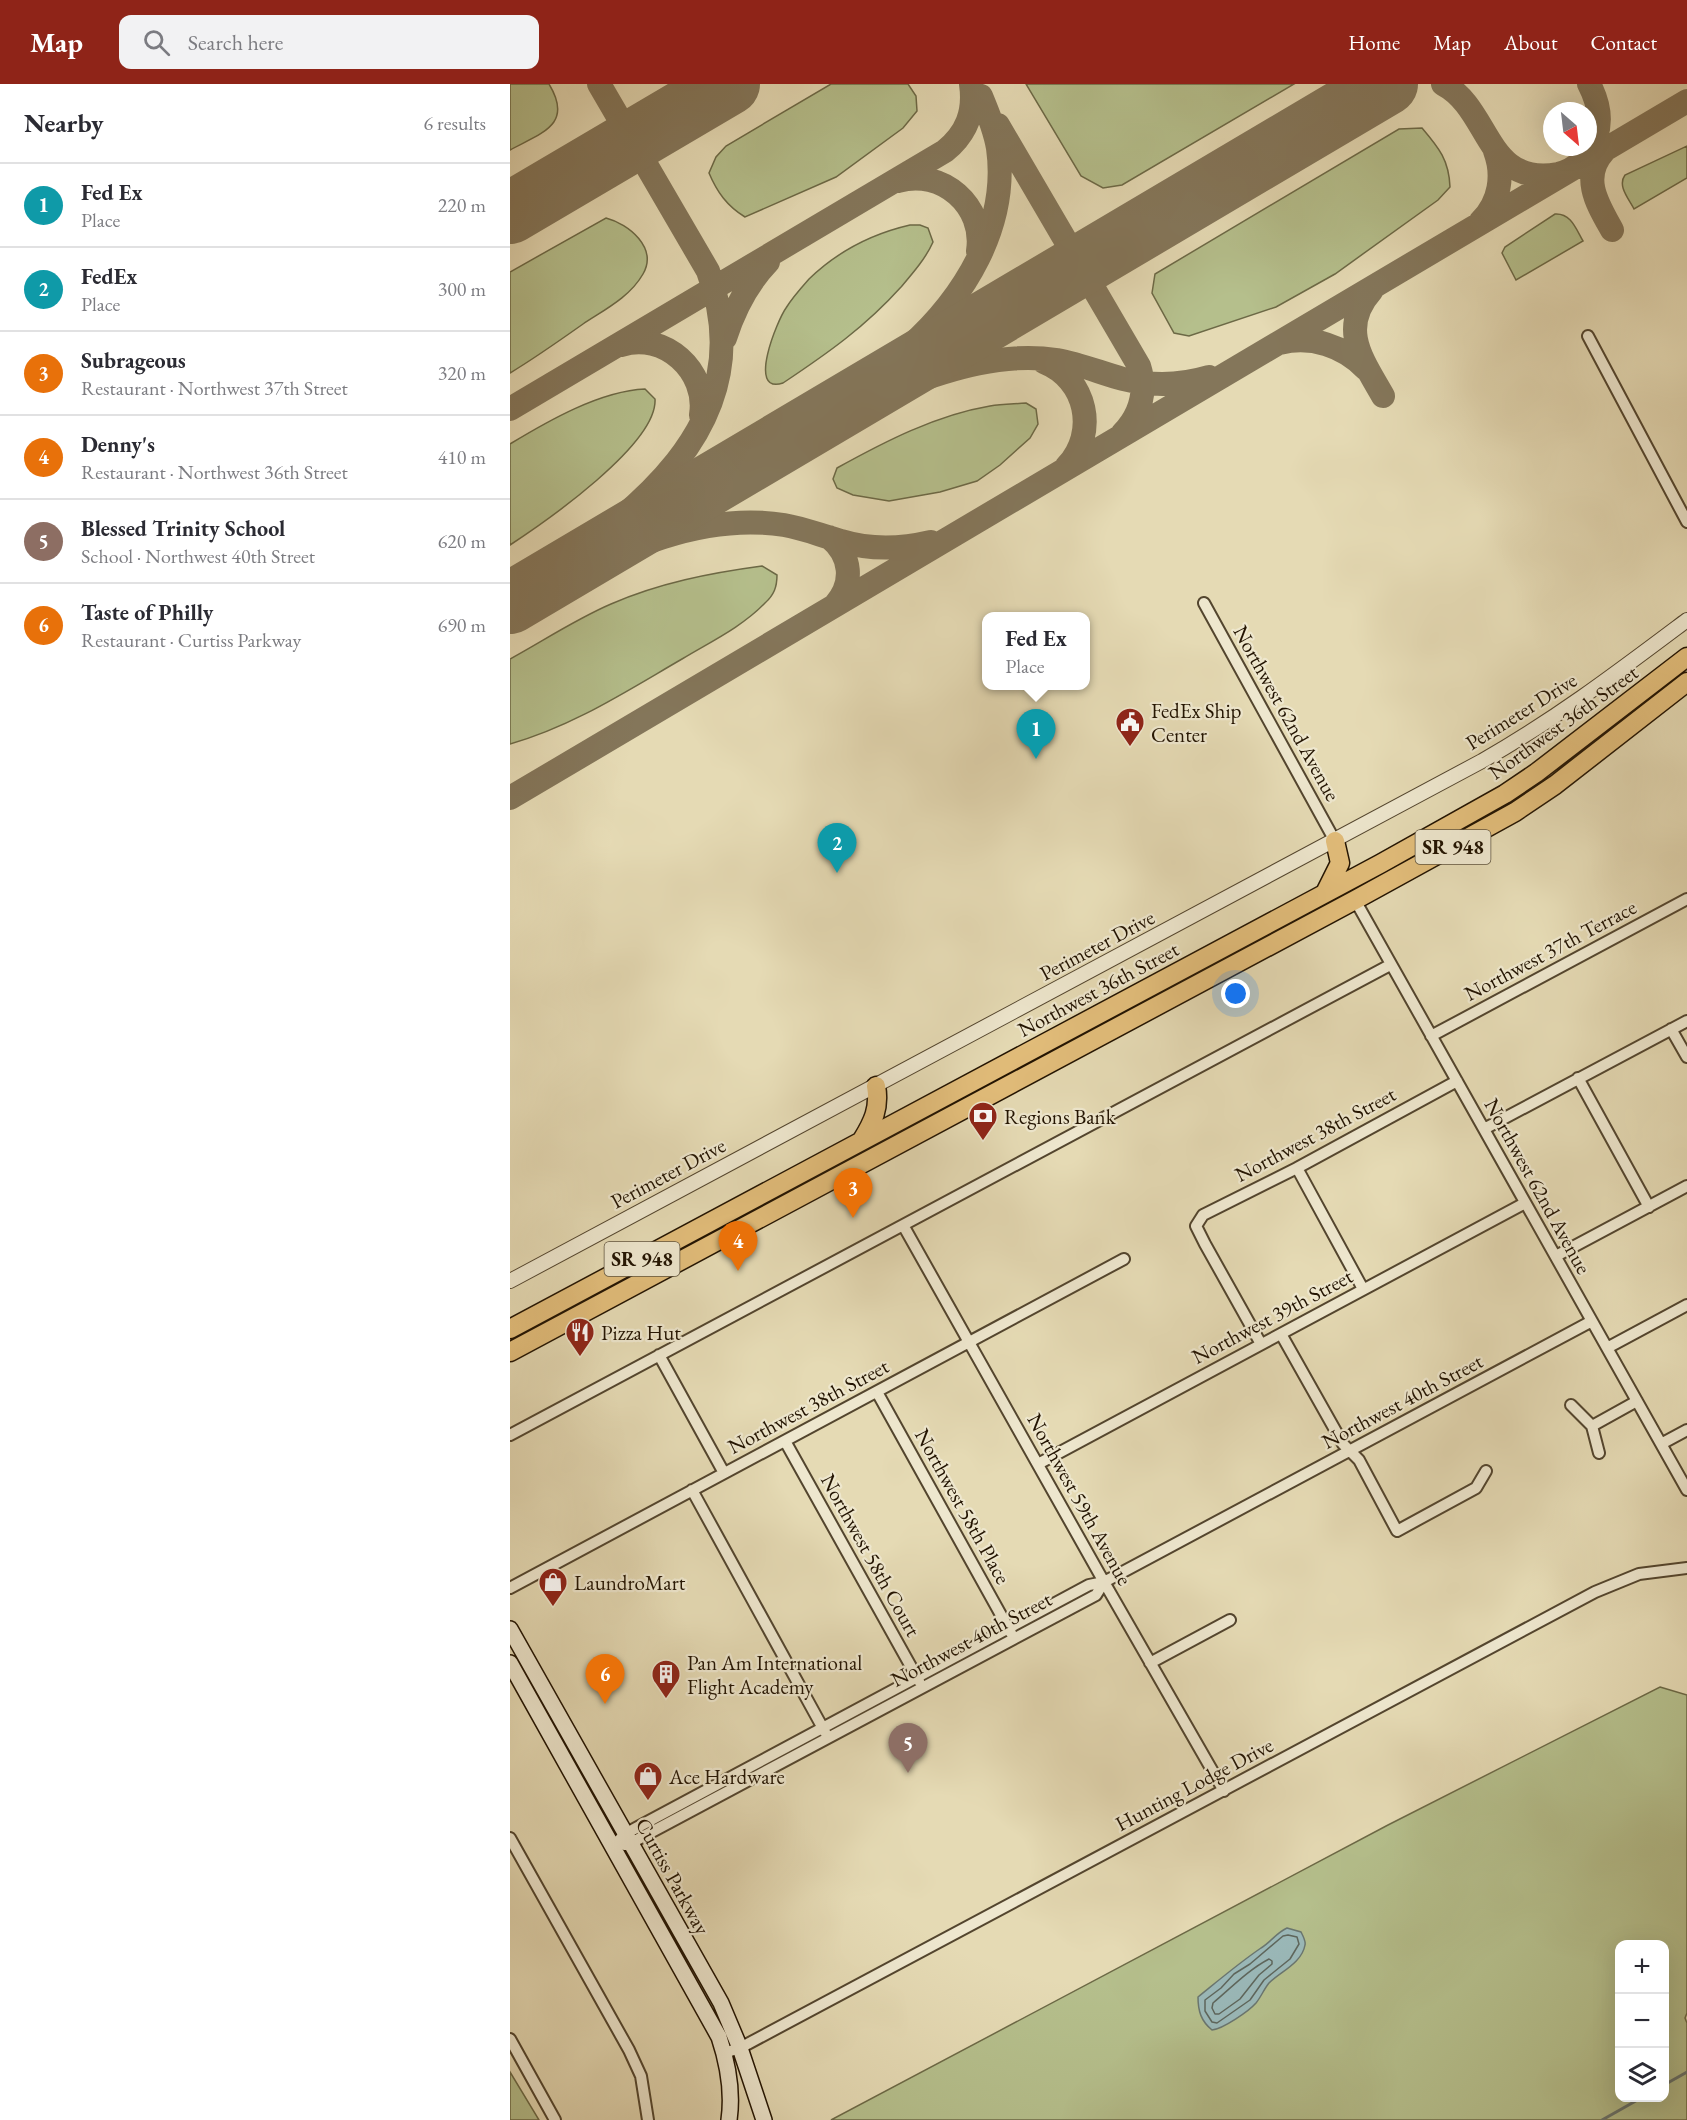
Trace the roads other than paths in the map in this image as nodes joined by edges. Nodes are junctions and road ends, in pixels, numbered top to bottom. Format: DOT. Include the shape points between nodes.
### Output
graph roads {
  1 [pos="1588,336"];
  2 [pos="1687,522"];
  3 [pos="1204,603"];
  4 [pos="1687,620"];
  5 [pos="1687,657"];
  6 [pos="1687,682"];
  7 [pos="1536,773"];
  8 [pos="1548,789"];
  9 [pos="1335,841"];
  10 [pos="1380,864"];
  11 [pos="1325,893"];
  12 [pos="1687,899"];
  13 [pos="1355,900"];
  14 [pos="1390,964"];
  15 [pos="1100,1014"];
  16 [pos="1687,1021"];
  17 [pos="1671,1029"];
  18 [pos="1109,1032"];
  19 [pos="1431,1036"];
  20 [pos="1687,1057"];
  21 [pos="1578,1078"];
  22 [pos="1457,1081"];
  23 [pos="876,1086"];
  24 [pos="918,1110"];
  25 [pos="1484,1129"];
  26 [pos="869,1137"];
  27 [pos="907,1140"];
  28 [pos="1297,1168"];
  29 [pos="1687,1186"];
  30 [pos="764,1194"];
  31 [pos="1525,1203"];
  32 [pos="1649,1207"];
  33 [pos="750,1224"];
  34 [pos="903,1225"];
  35 [pos="685,1236"];
  36 [pos="1556,1256"];
  37 [pos="1124,1259"];
  38 [pos="510,1281"];
  39 [pos="599,1282"];
  40 [pos="1363,1289"];
  41 [pos="622,1291"];
  42 [pos="1687,1305"];
  43 [pos="1592,1322"];
  44 [pos="510,1329"];
  45 [pos="1281,1334"];
  46 [pos="970,1342"];
  47 [pos="1261,1344"];
  48 [pos="1607,1348"];
  49 [pos="510,1352"];
  50 [pos="659,1355"];
  51 [pos="878,1392"];
  52 [pos="1636,1401"];
  53 [pos="1570,1405"];
  54 [pos="1592,1426"];
  55 [pos="1687,1430"];
  56 [pos="510,1436"];
  57 [pos="785,1441"];
  58 [pos="1661,1444"];
  59 [pos="1351,1451"];
  60 [pos="1599,1453"];
  61 [pos="1038,1464"];
  62 [pos="1486,1471"];
  63 [pos="724,1473"];
  64 [pos="692,1490"];
  65 [pos="1687,1490"];
  66 [pos="1687,1568"];
  67 [pos="1104,1582"];
  68 [pos="510,1588"];
  69 [pos="1230,1620"];
  70 [pos="1009,1628"];
  71 [pos="510,1629"];
  72 [pos="1014,1638"];
  73 [pos="510,1663"];
  74 [pos="1150,1663"];
  75 [pos="917,1677"];
  76 [pos="923,1688"];
  77 [pos="823,1727"];
  78 [pos="829,1738"];
  79 [pos="1224,1791"];
  80 [pos="510,1838"];
  81 [pos="628,1839"];
  82 [pos="613,1846"];
  83 [pos="510,2039"];
  84 [pos="740,2048"];
  85 [pos="724,2053"];
  86 [pos="555,2120"];
  87 [pos="648,2120"];
  88 [pos="729,2120"];
  89 [pos="764,2120"];
  1 -- 2 [label="street"];
  3 -- 9 [label="street, Northwest 62nd Avenue"];
  4 -- 9 [label="street, Perimeter Drive" via="1532,732"];
  5 -- 7 [label="main road, Northwest 36th Street / SR 948"];
  6 -- 8 [label="main road, Northwest 36th Street / SR 948"];
  7 -- 8 [label="main road"];
  7 -- 10 [label="main road, Northwest 36th Street / SR 948"];
  8 -- 13 [label="main road, Northwest 36th Street / SR 948" via="1515,812"];
  9 -- 10 [label="main road" via="1354,859"];
  9 -- 11 [label="main road" via="1340,863"];
  9 -- 23 [label="street, Perimeter Drive"];
  10 -- 11 [label="main road, Northwest 36th Street / SR 948"];
  11 -- 15 [label="main road, Northwest 36th Street / SR 948"];
  12 -- 19 [label="street, Northwest 37th Terrace"];
  13 -- 14 [label="street, Northwest 62nd Avenue"];
  13 -- 18 [label="main road, Northwest 36th Street / SR 948"];
  14 -- 19 [label="street, Northwest 62nd Avenue"];
  14 -- 34 [label="street"];
  15 -- 18 [label="main road"];
  15 -- 24 [label="main road, Northwest 36th Street / SR 948"];
  16 -- 17 [label="street"];
  17 -- 20 [label="street"];
  17 -- 21 [label="street"];
  18 -- 27 [label="main road, Northwest 36th Street / SR 948"];
  19 -- 22 [label="street, Northwest 62nd Avenue"];
  21 -- 25 [label="street"];
  21 -- 32 [label="street"];
  22 -- 25 [label="street, Northwest 62nd Avenue"];
  22 -- 28 [label="street, Northwest 38th Street"];
  23 -- 26 [label="main road" via="878,1103"];
  23 -- 38 [label="street, Perimeter Drive"];
  24 -- 26 [label="main road, Northwest 36th Street / SR 948"];
  24 -- 27 [label="main road"];
  25 -- 31 [label="street, Northwest 62nd Avenue"];
  26 -- 27 [label="main road" via="897,1135"];
  26 -- 30 [label="main road, Northwest 36th Street / SR 948"];
  27 -- 33 [label="main road, Northwest 36th Street / SR 948"];
  28 -- 40 [label="street"];
  28 -- 47 [label="street, Northwest 38th Street" via="1203,1215 1196,1226"];
  29 -- 32 [label="street"];
  30 -- 33 [label="main road" via="755,1205"];
  30 -- 35 [label="main road, Northwest 36th Street / SR 948"];
  31 -- 36 [label="street, Northwest 62nd Avenue"];
  31 -- 40 [label="street, Northwest 39th Street"];
  32 -- 36 [label="street"];
  33 -- 41 [label="main road, Northwest 36th Street / SR 948"];
  34 -- 46 [label="street, Northwest 59th Avenue"];
  34 -- 50 [label="street"];
  35 -- 39 [label="main road, Northwest 36th Street / SR 948"];
  35 -- 41 [label="main road" via="679,1248 643,1268"];
  36 -- 43 [label="street, Northwest 62nd Avenue"];
  37 -- 46 [label="street, Northwest 38th Street"];
  39 -- 41 [label="main road" via="613,1282"];
  39 -- 44 [label="main road, Northwest 36th Street / SR 948"];
  40 -- 45 [label="street, Northwest 39th Street"];
  41 -- 49 [label="main road, Northwest 36th Street / SR 948"];
  42 -- 48 [label="street"];
  43 -- 48 [label="street, Northwest 62nd Avenue"];
  43 -- 59 [label="street, Northwest 40th Street"];
  45 -- 47 [label="street, Northwest 39th Street"];
  45 -- 59 [label="street" via="1343,1444"];
  46 -- 51 [label="street, Northwest 38th Street"];
  46 -- 61 [label="street, Northwest 59th Avenue"];
  47 -- 61 [label="street, Northwest 39th Street"];
  48 -- 52 [label="street, Northwest 62nd Avenue"];
  50 -- 56 [label="street"];
  50 -- 63 [label="street"];
  51 -- 57 [label="street, Northwest 38th Street"];
  51 -- 70 [label="street, Northwest 58th Place"];
  52 -- 54 [label="street"];
  52 -- 58 [label="street, Northwest 62nd Avenue"];
  53 -- 54 [label="street"];
  54 -- 60 [label="street"];
  55 -- 58 [label="street"];
  57 -- 63 [label="street, Northwest 38th Street"];
  57 -- 75 [label="street, Northwest 58th Court"];
  58 -- 65 [label="street, Northwest 62nd Avenue"];
  59 -- 62 [label="street" via="1397,1531 1476,1488"];
  59 -- 67 [label="street, Northwest 40th Street"];
  61 -- 67 [label="street, Northwest 59th Avenue"];
  63 -- 64 [label="street, Northwest 38th Street"];
  64 -- 68 [label="street, Northwest 38th Street"];
  64 -- 77 [label="street"];
  66 -- 79 [label="street, Hunting Lodge Drive" via="1639,1574 1595,1592"];
  67 -- 70 [label="street, Northwest 40th Street" via="1089,1585"];
  67 -- 72 [label="street, Northwest 40th Street" via="1096,1595"];
  67 -- 74 [label="street, Northwest 59th Avenue"];
  69 -- 74 [label="street"];
  70 -- 72 [label="street, Northwest 58th Place"];
  70 -- 75 [label="street, Northwest 40th Street"];
  71 -- 81 [label="main road, Curtiss Parkway"];
  72 -- 76 [label="street, Northwest 40th Street"];
  73 -- 82 [label="main road, Curtiss Parkway"];
  74 -- 79 [label="street, Northwest 59th Avenue"];
  75 -- 76 [label="street, Northwest 58th Court"];
  75 -- 77 [label="street, Northwest 40th Street"];
  76 -- 78 [label="street, Northwest 40th Street"];
  77 -- 78 [label="street"];
  77 -- 81 [label="street, Northwest 40th Street"];
  78 -- 81 [label="street, Northwest 40th Street"];
  79 -- 84 [label="street, Hunting Lodge Drive"];
  80 -- 87 [label="street" via="629,2050 641,2076"];
  81 -- 82 [label="street, Northwest 40th Street"];
  81 -- 84 [label="main road, Curtiss Parkway" via="721,2004"];
  82 -- 85 [label="main road, Curtiss Parkway"];
  83 -- 86 [label="street"];
  84 -- 85 [label="street, Hunting Lodge Drive"];
  84 -- 89 [label="main road, Curtiss Parkway"];
  85 -- 88 [label="main road, Curtiss Parkway" via="730,2092"];
}
